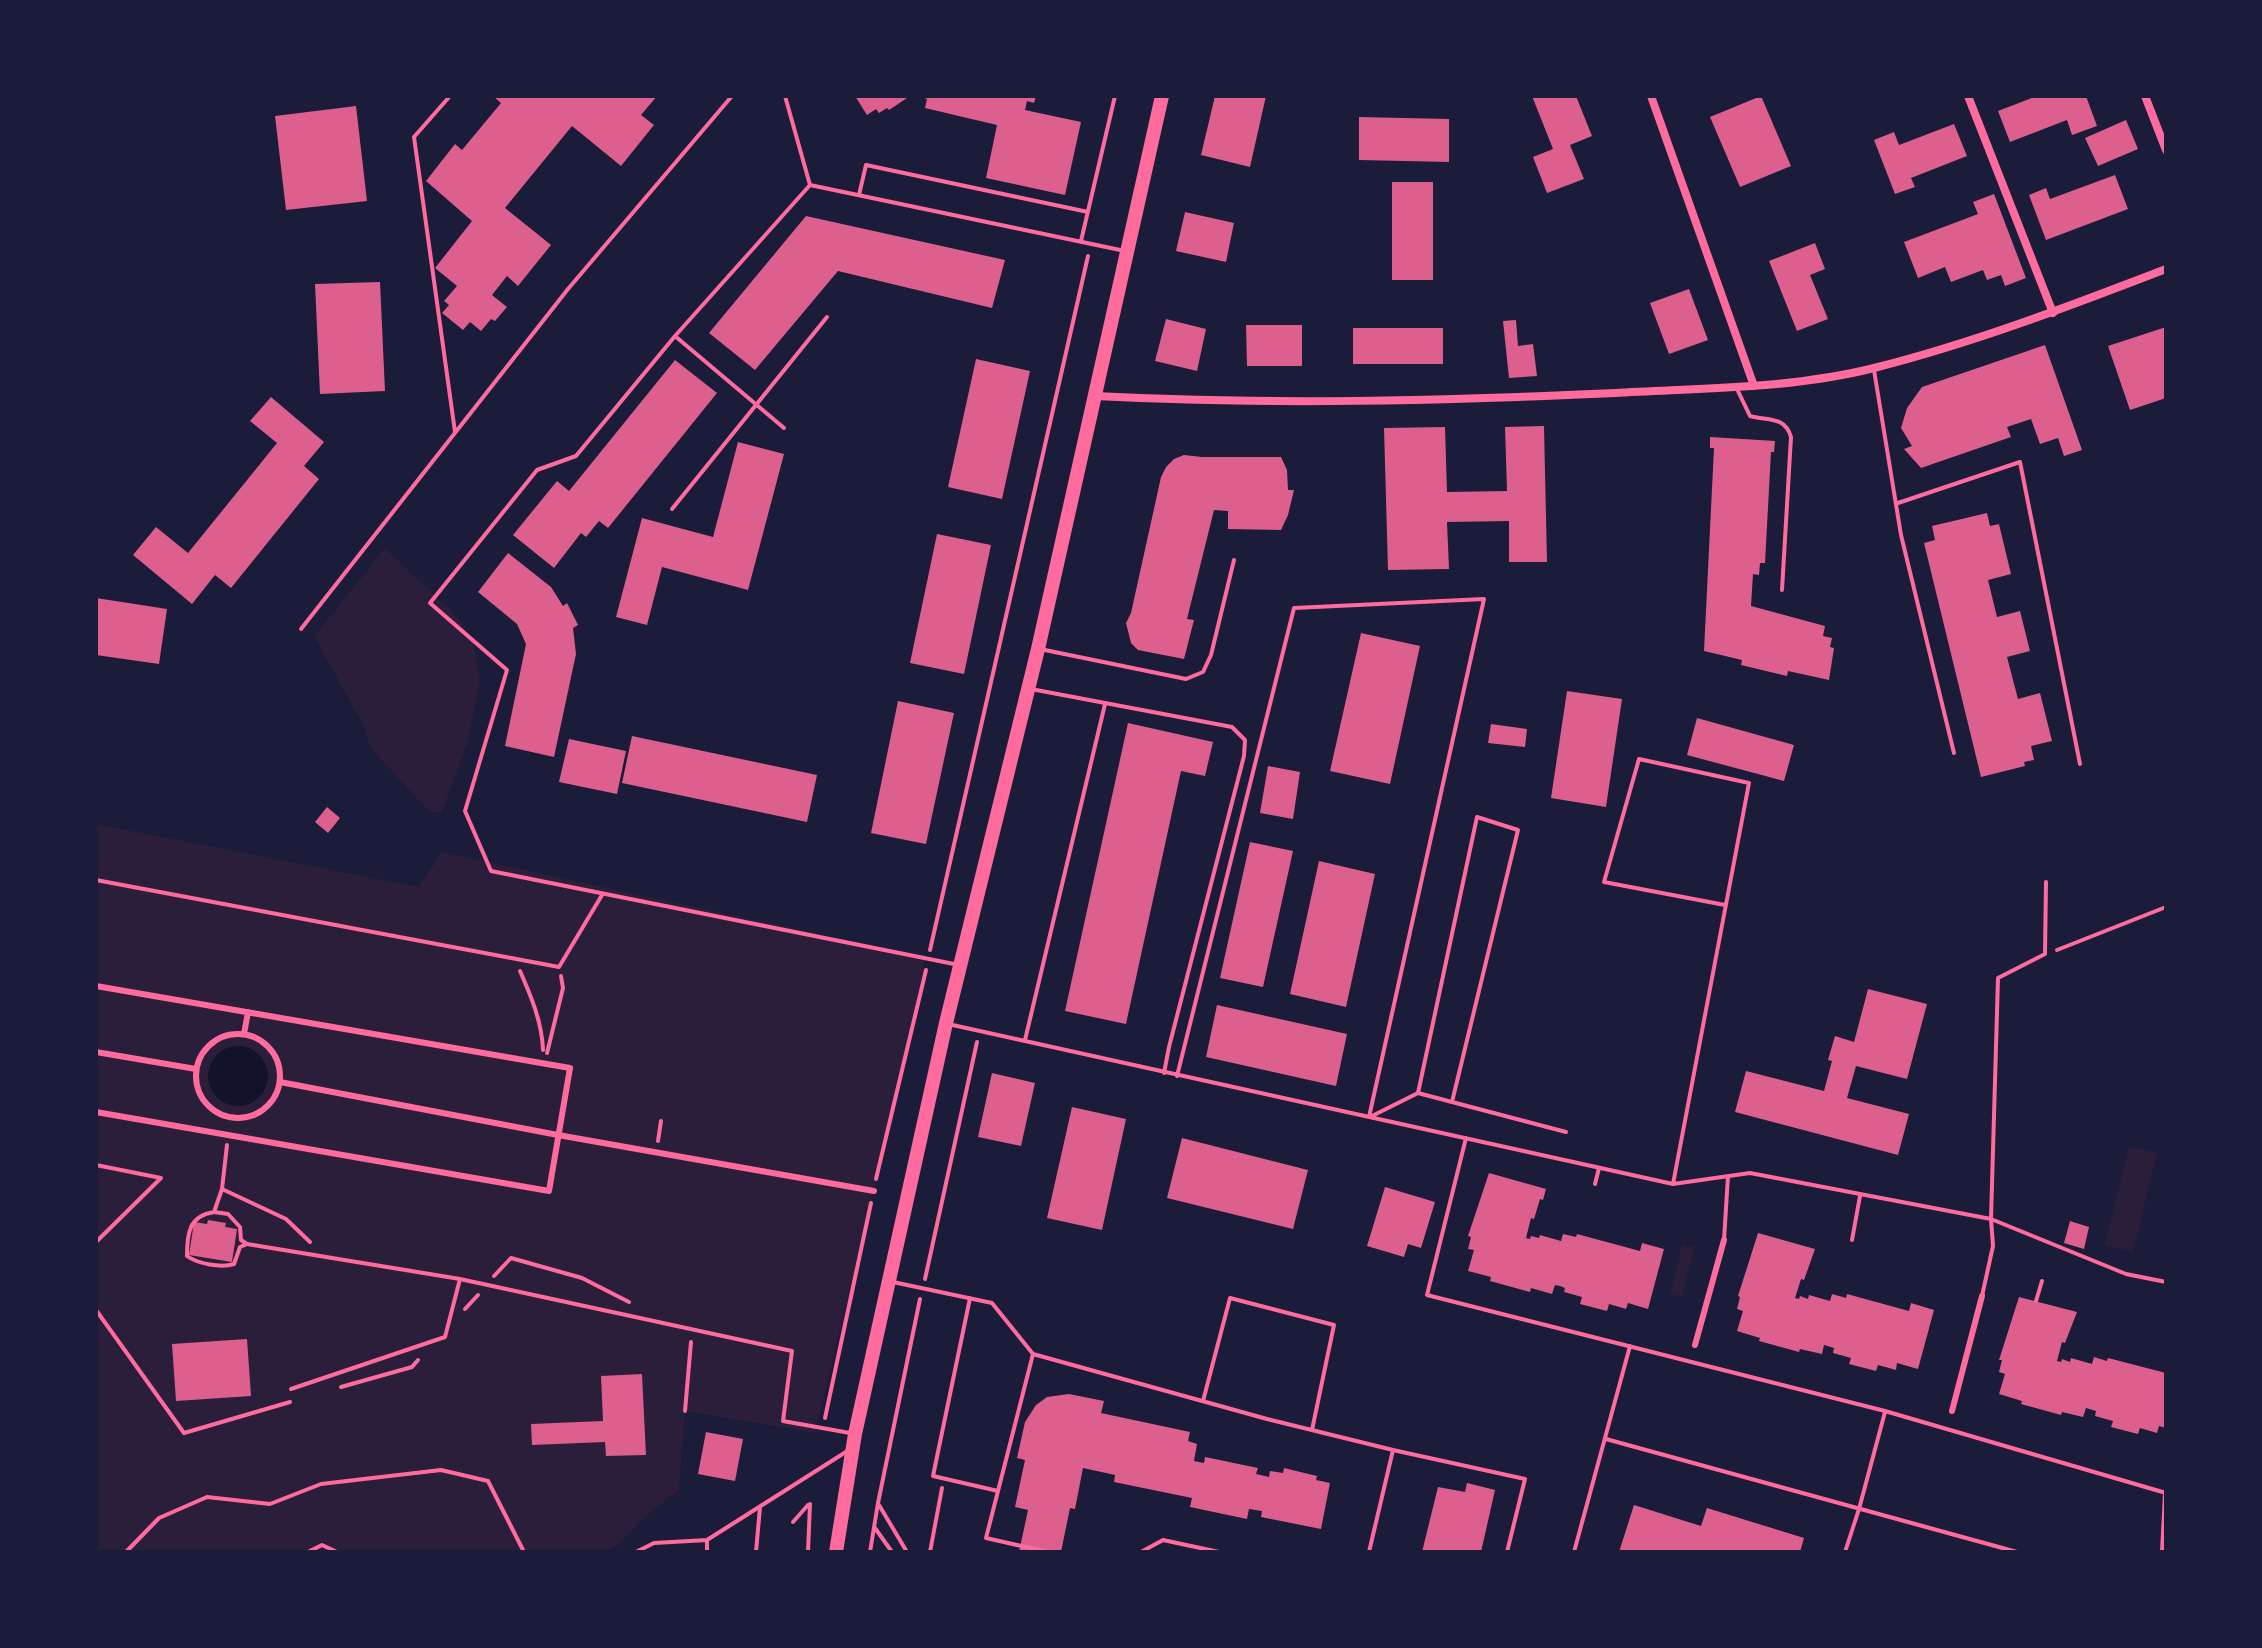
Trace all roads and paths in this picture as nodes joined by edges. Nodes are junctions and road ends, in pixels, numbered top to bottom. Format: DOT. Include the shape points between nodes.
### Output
graph roads {
  1 [pos="450,96"];
  2 [pos="732,96"];
  3 [pos="785,96"];
  4 [pos="1115,96"];
  5 [pos="1162,96"];
  6 [pos="1651,96"];
  7 [pos="1968,96"];
  8 [pos="2145,96"];
  9 [pos="2166,150"];
  10 [pos="810,185"];
  11 [pos="859,195"];
  12 [pos="1088,212"];
  13 [pos="1081,241"];
  14 [pos="1091,243"];
  15 [pos="1127,252"];
  16 [pos="2166,269"];
  17 [pos="2053,313"];
  18 [pos="827,317"];
  19 [pos="675,336"];
  20 [pos="1874,368"];
  21 [pos="1754,386"];
  22 [pos="1736,387"];
  23 [pos="1095,396"];
  24 [pos="756,405"];
  25 [pos="784,428"];
  26 [pos="455,432"];
  27 [pos="1898,503"];
  28 [pos="672,509"];
  29 [pos="1234,560"];
  30 [pos="1782,590"];
  31 [pos="301,629"];
  32 [pos="1038,649"];
  33 [pos="1028,688"];
  34 [pos="1105,704"];
  35 [pos="1954,753"];
  36 [pos="2080,764"];
  37 [pos="96,880"];
  38 [pos="2046,882"];
  39 [pos="602,895"];
  40 [pos="1725,905"];
  41 [pos="2166,907"];
  42 [pos="2045,954"];
  43 [pos="513,958"];
  44 [pos="928,959"];
  45 [pos="960,966"];
  46 [pos="559,967"];
  47 [pos="96,986"];
  48 [pos="248,1012"];
  49 [pos="946,1023"];
  50 [pos="980,1030"];
  51 [pos="244,1034"];
  52 [pos="1024,1041"];
  53 [pos="96,1052"];
  54 [pos="544,1063"];
  55 [pos="196,1069"];
  56 [pos="1164,1073"];
  57 [pos="1177,1076"];
  58 [pos="280,1082"];
  59 [pos="1418,1093"];
  60 [pos="1452,1102"];
  61 [pos="96,1112"];
  62 [pos="1369,1117"];
  63 [pos="231,1118"];
  64 [pos="661,1121"];
  65 [pos="1566,1132"];
  66 [pos="228,1135"];
  67 [pos="558,1135"];
  68 [pos="1466,1138"];
  69 [pos="658,1141"];
  70 [pos="96,1165"];
  71 [pos="1599,1168"];
  72 [pos="1728,1176"];
  73 [pos="1595,1184"];
  74 [pos="1673,1184"];
  75 [pos="222,1189"];
  76 [pos="874,1191"];
  77 [pos="1860,1196"];
  78 [pos="214,1212"];
  79 [pos="1991,1219"];
  80 [pos="1724,1240"];
  81 [pos="1852,1240"];
  82 [pos="96,1242"];
  83 [pos="247,1244"];
  84 [pos="324,1256"];
  85 [pos="460,1279"];
  86 [pos="890,1281"];
  87 [pos="2042,1281"];
  88 [pos="2166,1282"];
  89 [pos="923,1288"];
  90 [pos="1982,1296"];
  91 [pos="970,1298"];
  92 [pos="2036,1301"];
  93 [pos="1695,1345"];
  94 [pos="1630,1346"];
  95 [pos="1033,1354"];
  96 [pos="291,1389"];
  97 [pos="1203,1401"];
  98 [pos="1885,1411"];
  99 [pos="1952,1411"];
  100 [pos="822,1428"];
  101 [pos="1312,1430"];
  102 [pos="1606,1439"];
  103 [pos="854,1441"];
  104 [pos="1393,1450"];
  105 [pos="944,1478"];
  106 [pos="998,1491"];
  107 [pos="2166,1493"];
  108 [pos="878,1503"];
  109 [pos="760,1507"];
  110 [pos="1859,1509"];
  111 [pos="793,1522"];
  112 [pos="874,1526"];
  113 [pos="707,1540"];
  114 [pos="126,1552"];
  115 [pos="308,1552"];
  116 [pos="337,1552"];
  117 [pos="524,1552"];
  118 [pos="636,1552"];
  119 [pos="707,1552"];
  120 [pos="756,1552"];
  121 [pos="808,1552"];
  122 [pos="836,1552"];
  123 [pos="870,1552"];
  124 [pos="892,1552"];
  125 [pos="907,1552"];
  126 [pos="930,1552"];
  127 [pos="1048,1552"];
  128 [pos="1141,1552"];
  129 [pos="1219,1552"];
  130 [pos="1369,1552"];
  131 [pos="1507,1552"];
  132 [pos="1574,1552"];
  133 [pos="1845,1552"];
  134 [pos="2017,1552"];
  135 [pos="2162,1552"];
  1 -- 26 [label="lane" via="414,137"];
  2 -- 26 [label="lane"];
  3 -- 10 [label="lane"];
  4 -- 12 [label="lane"];
  5 -- 15 [label="main road"];
  6 -- 21 [label="street"];
  7 -- 17 [label="street"];
  8 -- 9 [label="street"];
  10 -- 11 [label="lane"];
  10 -- 19 [label="lane"];
  11 -- 12 [label="lane" via="866,165"];
  11 -- 13 [label="lane"];
  12 -- 13 [label="lane"];
  13 -- 14 [label="lane"];
  14 -- 15 [label="lane"];
  14 -- 44 [label="path"];
  15 -- 23 [label="main road"];
  16 -- 17 [label="street"];
  17 -- 20 [label="street"];
  18 -- 24 [label="lane"];
  19 -- 24 [label="lane"];
  19 -- 39 [label="lane" via="576,456 537,470 430,603 507,670 465,811 491,871"];
  20 -- 21 [label="street"];
  20 -- 27 [label="lane"];
  21 -- 22 [label="street"];
  22 -- 23 [label="street" via="1449,401"];
  22 -- 30 [label="lane" via="1750,416 1782,421 1791,437"];
  23 -- 32 [label="main road"];
  24 -- 25 [label="lane"];
  24 -- 28 [label="lane"];
  26 -- 31 [label="lane"];
  27 -- 35 [label="lane" via="1901,535"];
  27 -- 36 [label="lane" via="2020,462"];
  29 -- 32 [label="lane" via="1203,672 1186,679"];
  32 -- 33 [label="main road"];
  33 -- 34 [label="lane"];
  33 -- 45 [label="main road"];
  34 -- 52 [label="lane"];
  34 -- 56 [label="lane" via="1232,727 1245,740"];
  37 -- 43 [label="lane"];
  38 -- 42 [label="lane"];
  39 -- 44 [label="lane"];
  39 -- 46 [label="lane"];
  40 -- 40 [label="lane" via="1749,783 1639,759 1604,882"];
  40 -- 74 [label="lane"];
  41 -- 42 [label="path"];
  42 -- 79 [label="lane" via="1998,978"];
  43 -- 46 [label="lane"];
  43 -- 54 [label="path" via="543,1033"];
  44 -- 45 [label="lane"];
  44 -- 76 [label="path"];
  45 -- 49 [label="main road"];
  46 -- 54 [label="path" via="563,988"];
  47 -- 48 [label="street"];
  48 -- 51 [label="street"];
  48 -- 54 [label="street"];
  49 -- 50 [label="lane"];
  49 -- 86 [label="main road"];
  50 -- 52 [label="lane"];
  50 -- 89 [label="path"];
  51 -- 55 [label="street" via="213,1042"];
  51 -- 58 [label="street" via="272,1051"];
  52 -- 56 [label="lane"];
  53 -- 55 [label="street"];
  54 -- 67 [label="street" via="570,1068"];
  55 -- 63 [label="street" via="204,1101"];
  56 -- 57 [label="lane"];
  57 -- 62 [label="lane"];
  57 -- 62 [label="lane" via="1294,608 1484,599"];
  58 -- 63 [label="street" via="263,1110"];
  58 -- 67 [label="street"];
  59 -- 60 [label="lane"];
  59 -- 60 [label="lane" via="1477,817 1518,830"];
  59 -- 62 [label="lane"];
  60 -- 65 [label="lane"];
  61 -- 66 [label="street"];
  62 -- 68 [label="lane"];
  63 -- 66 [label="street"];
  64 -- 69 [label="path"];
  66 -- 67 [label="street" via="549,1191"];
  66 -- 75 [label="path"];
  67 -- 76 [label="street"];
  68 -- 71 [label="lane"];
  68 -- 94 [label="lane" via="1427,1295"];
  70 -- 82 [label="path" via="161,1178"];
  71 -- 73 [label="lane"];
  71 -- 74 [label="lane"];
  72 -- 74 [label="lane"];
  72 -- 77 [label="lane" via="1750,1173"];
  72 -- 80 [label="lane"];
  75 -- 78 [label="path"];
  75 -- 84 [label="path" via="286,1219"];
  76 -- 100 [label="path"];
  77 -- 79 [label="lane"];
  77 -- 81 [label="lane"];
  78 -- 83 [label="path" via="228,1214"];
  78 -- 83 [label="path" via="194,1220 187,1234 187,1256 228,1266"];
  79 -- 88 [label="lane" via="2126,1274"];
  79 -- 90 [label="lane" via="1993,1246"];
  80 -- 93 [label="street"];
  83 -- 84 [label="lane"];
  84 -- 85 [label="lane"];
  85 -- 96 [label="lane" via="445,1337"];
  85 -- 100 [label="lane" via="792,1351 783,1421"];
  86 -- 89 [label="lane"];
  86 -- 103 [label="main road"];
  87 -- 92 [label="path"];
  89 -- 91 [label="lane"];
  89 -- 108 [label="path"];
  90 -- 99 [label="street"];
  91 -- 95 [label="lane" via="992,1303"];
  91 -- 105 [label="lane" via="933,1476"];
  94 -- 98 [label="lane"];
  94 -- 102 [label="lane"];
  95 -- 97 [label="lane"];
  95 -- 106 [label="lane"];
  97 -- 101 [label="lane"];
  97 -- 101 [label="lane" via="1230,1298 1334,1325"];
  98 -- 107 [label="lane"];
  98 -- 110 [label="lane"];
  100 -- 103 [label="lane"];
  101 -- 104 [label="lane"];
  102 -- 110 [label="lane"];
  102 -- 132 [label="lane"];
  103 -- 109 [label="lane"];
  103 -- 122 [label="main road"];
  104 -- 130 [label="lane"];
  104 -- 131 [label="lane" via="1525,1479"];
  105 -- 106 [label="lane"];
  105 -- 126 [label="path"];
  106 -- 127 [label="lane" via="986,1538"];
  107 -- 135 [label="lane"];
  108 -- 112 [label="path"];
  108 -- 125 [label="path"];
  109 -- 113 [label="lane"];
  109 -- 120 [label="lane"];
  110 -- 133 [label="lane"];
  110 -- 134 [label="lane"];
  111 -- 121 [label="path" via="810,1504"];
  112 -- 123 [label="path"];
  112 -- 124 [label="path"];
  113 -- 118 [label="lane" via="654,1543"];
  113 -- 119 [label="lane"];
  114 -- 117 [label="path" via="159,1518 207,1497 270,1504 321,1484 441,1470 488,1481"];
  115 -- 116 [label="path" via="322,1545"];
  128 -- 129 [label="lane" via="1163,1540"];
}
